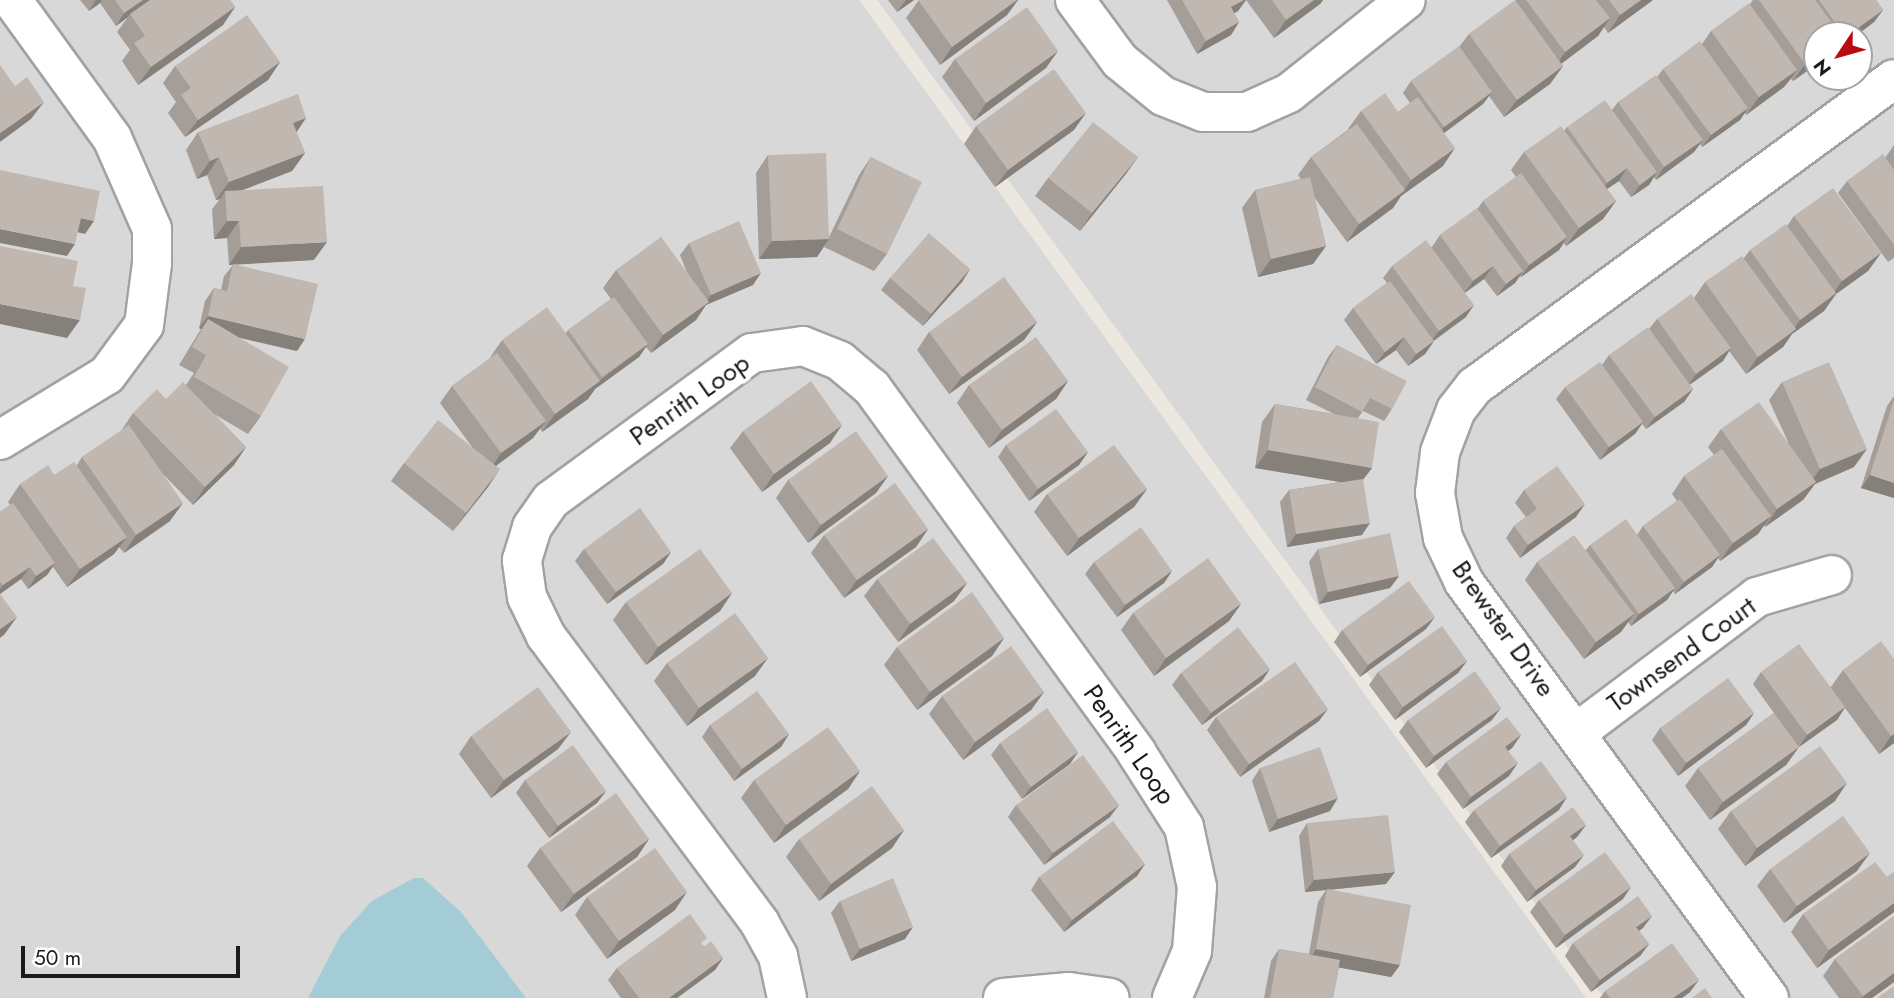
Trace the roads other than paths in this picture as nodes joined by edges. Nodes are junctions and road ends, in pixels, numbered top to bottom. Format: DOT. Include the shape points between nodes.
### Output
graph roads {
  1 [pos="12,0"];
  2 [pos="1075,0"];
  3 [pos="1406,0"];
  4 [pos="1894,79"];
  5 [pos="0,440"];
  6 [pos="1832,575"];
  7 [pos="1576,733"];
  8 [pos="787,998"];
  9 [pos="1003,998"];
  10 [pos="1110,998"];
  11 [pos="1172,998"];
  12 [pos="1769,998"];
  1 -- 5 [label="street" via="112,138 152,229 152,263 144,325 107,374"];
  2 -- 3 [label="street" via="1120,61 1163,96 1203,112 1247,112 1289,93"];
  4 -- 7 [label="street, Brewster Drive" via="1475,386 1456,410 1440,452 1437,480 1443,538 1464,582"];
  6 -- 7 [label="street, Townsend Court" via="1758,597"];
  7 -- 12 [label="street, Brewster Drive"];
  8 -- 11 [label="street, Penrith Loop" via="778,956 760,923 546,636 527,597 522,560 532,527 551,500 752,353 803,346 841,361 872,388 1136,752 1184,827 1197,887 1192,951"];
  9 -- 10 [label="street" via="1069,992"];
}
